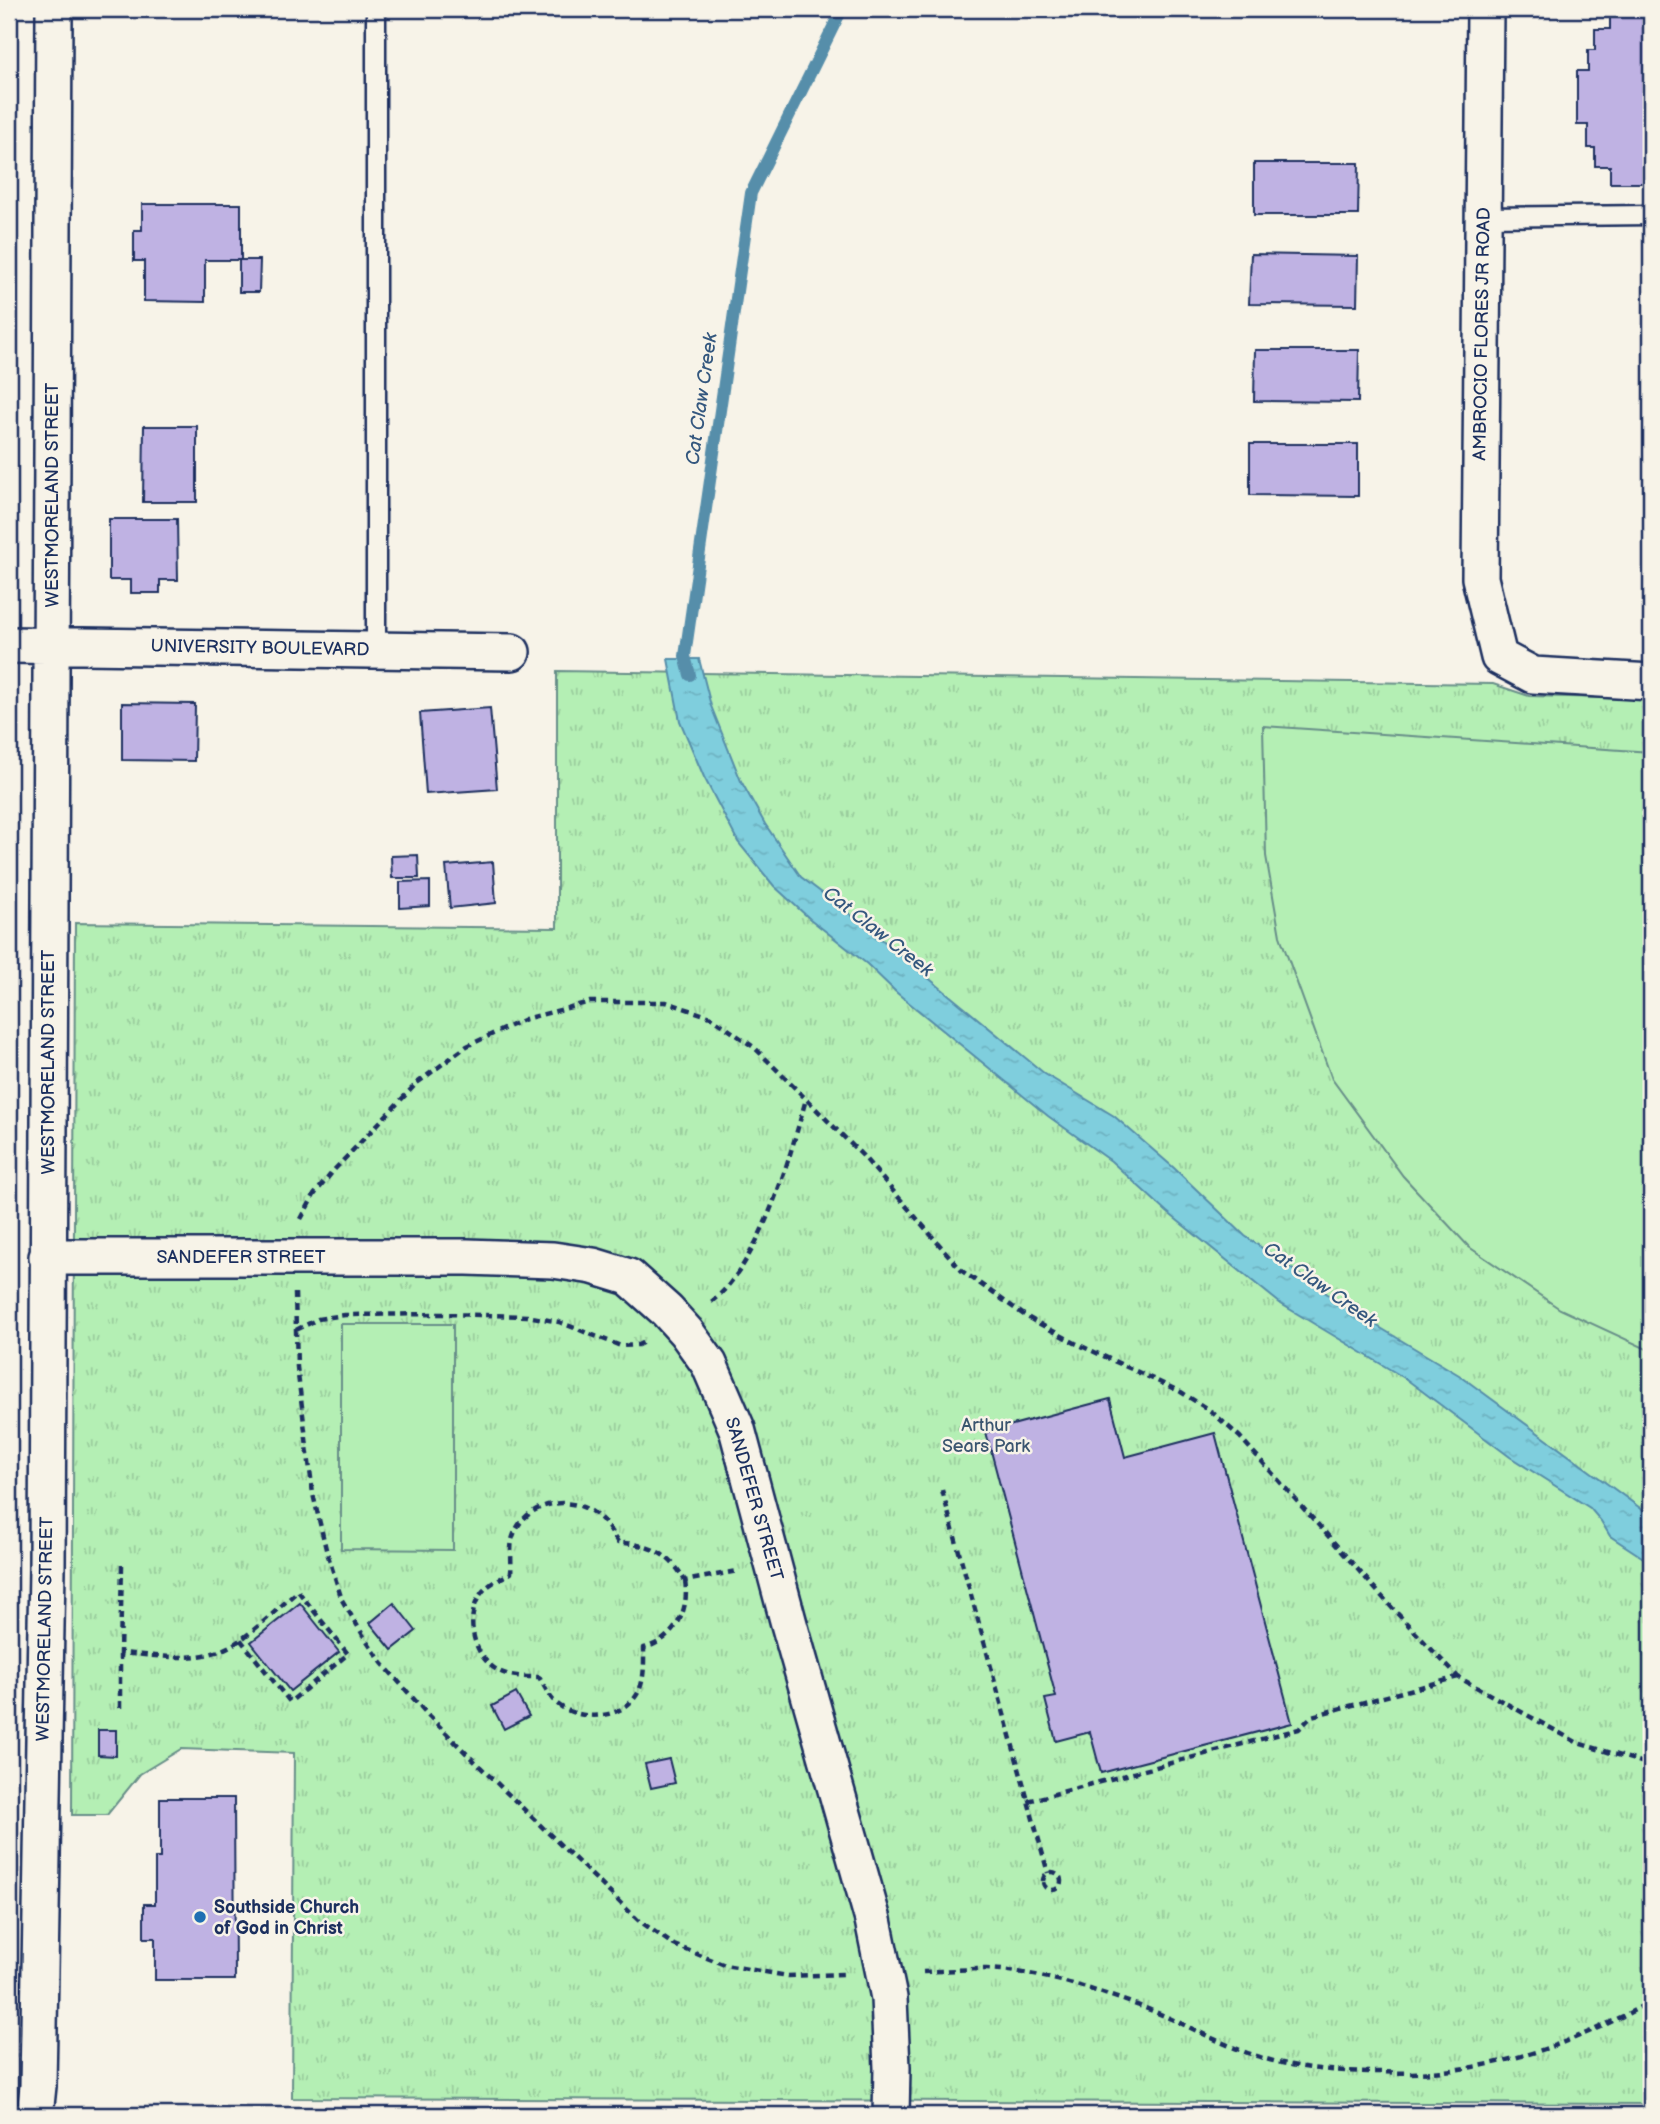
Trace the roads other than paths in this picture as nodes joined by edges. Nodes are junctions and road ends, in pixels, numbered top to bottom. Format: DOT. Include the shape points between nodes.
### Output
graph roads {
  1 [pos="54,9"];
  2 [pos="376,9"];
  3 [pos="1485,9"];
  4 [pos="1651,215"];
  5 [pos="1483,217"];
  6 [pos="9,645"];
  7 [pos="52,645"];
  8 [pos="376,650"];
  9 [pos="512,652"];
  10 [pos="1651,682"];
  11 [pos="47,1257"];
  12 [pos="35,2115"];
  13 [pos="891,2115"];
  1 -- 7 [label="street, WESTMORELAND STREET"];
  2 -- 8 [label="lane"];
  3 -- 5 [label="street, AMBROCIO FLORES JR ROAD"];
  4 -- 5 [label="lane"];
  5 -- 10 [label="street, AMBROCIO FLORES JR ROAD" via="1480,578 1499,657 1533,675"];
  6 -- 7 [label="street, UNIVERSITY BOULEVARD"];
  7 -- 8 [label="street, UNIVERSITY BOULEVARD"];
  7 -- 11 [label="street, WESTMORELAND STREET"];
  8 -- 9 [label="street, UNIVERSITY BOULEVARD"];
  11 -- 12 [label="street, WESTMORELAND STREET" via="47,1596"];
  11 -- 13 [label="street, SANDEFER STREET" via="553,1260 629,1277 667,1311 709,1364 737,1429 884,1973 889,1998"];
}
